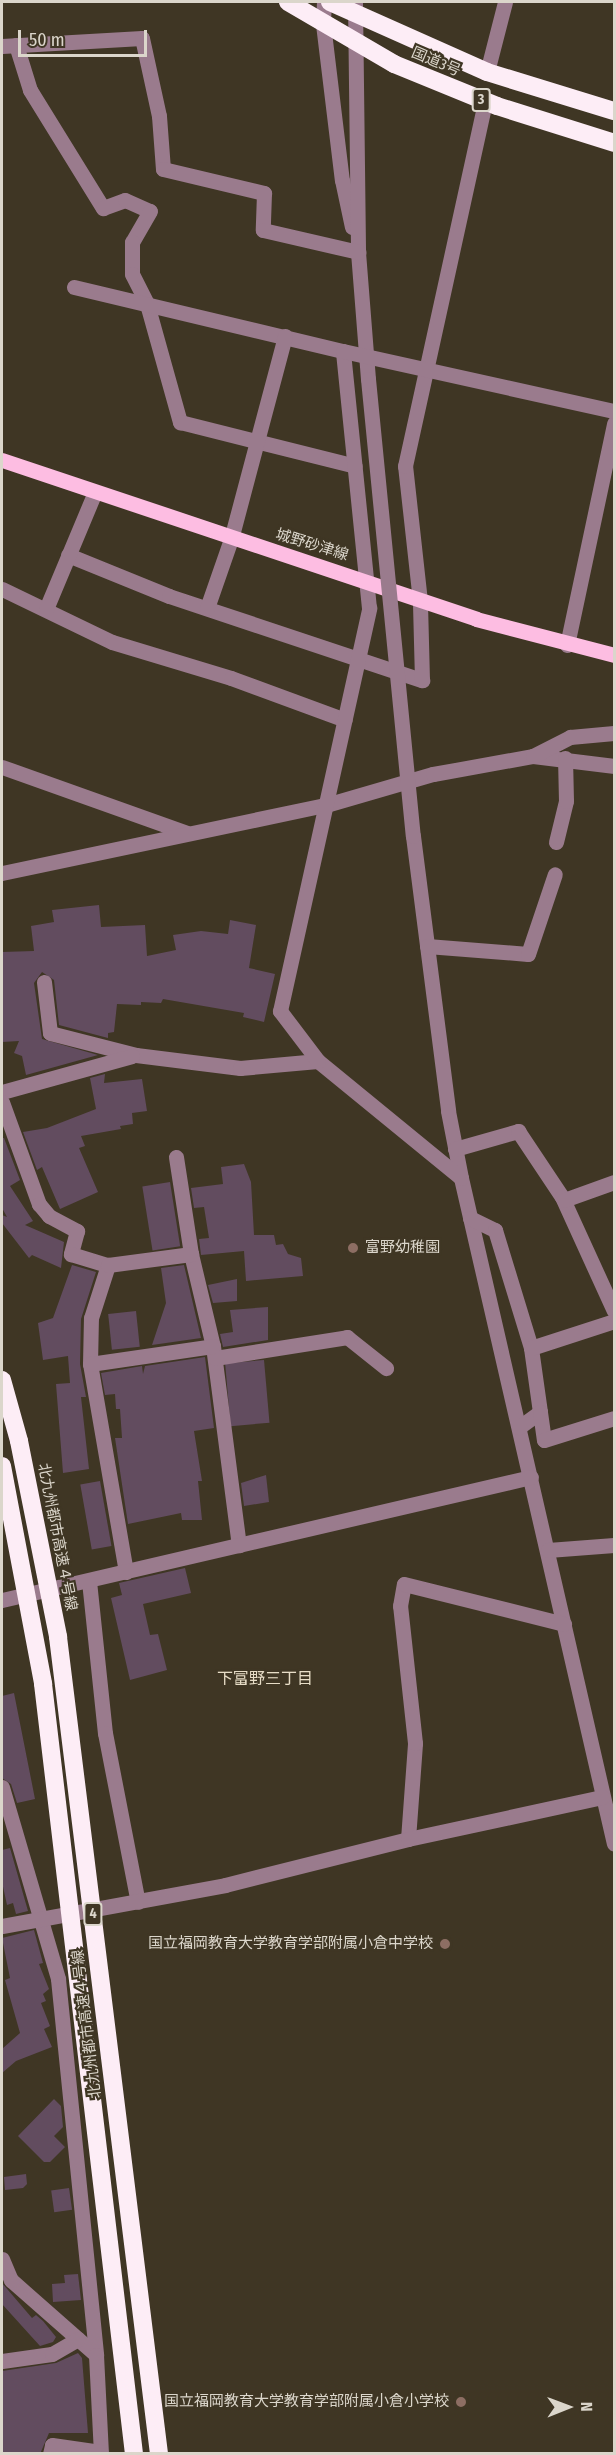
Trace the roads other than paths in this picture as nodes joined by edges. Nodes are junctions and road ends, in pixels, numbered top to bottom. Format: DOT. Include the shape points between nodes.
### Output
graph roads {
  1 [pos="288,2"];
  2 [pos="324,2"];
  3 [pos="330,2"];
  4 [pos="505,2"];
  5 [pos="354,8"];
  6 [pos="323,24"];
  7 [pos="353,42"];
  8 [pos="9,45"];
  9 [pos="487,72"];
  10 [pos="485,102"];
  11 [pos="615,112"];
  12 [pos="615,143"];
  13 [pos="358,252"];
  14 [pos="74,287"];
  15 [pos="147,304"];
  16 [pos="285,336"];
  17 [pos="343,351"];
  18 [pos="366,357"];
  19 [pos="424,368"];
  20 [pos="615,411"];
  21 [pos="615,423"];
  22 [pos="258,441"];
  23 [pos="2,460"];
  24 [pos="355,466"];
  25 [pos="95,492"];
  26 [pos="231,539"];
  27 [pos="69,555"];
  28 [pos="365,580"];
  29 [pos="2,589"];
  30 [pos="420,601"];
  31 [pos="207,608"];
  32 [pos="46,609"];
  33 [pos="567,645"];
  34 [pos="615,655"];
  35 [pos="360,657"];
  36 [pos="345,720"];
  37 [pos="615,733"];
  38 [pos="533,756"];
  39 [pos="565,758"];
  40 [pos="615,766"];
  41 [pos="2,767"];
  42 [pos="326,805"];
  43 [pos="189,834"];
  44 [pos="556,842"];
  45 [pos="2,873"];
  46 [pos="555,874"];
  47 [pos="427,946"];
  48 [pos="44,982"];
  49 [pos="136,1055"];
  50 [pos="318,1061"];
  51 [pos="2,1092"];
  52 [pos="2,1102"];
  53 [pos="455,1149"];
  54 [pos="176,1157"];
  55 [pos="461,1178"];
  56 [pos="615,1182"];
  57 [pos="564,1200"];
  58 [pos="470,1218"];
  59 [pos="191,1254"];
  60 [pos="108,1265"];
  61 [pos="615,1311"];
  62 [pos="615,1321"];
  63 [pos="531,1348"];
  64 [pos="214,1352"];
  65 [pos="90,1364"];
  66 [pos="386,1368"];
  67 [pos="2,1380"];
  68 [pos="540,1412"];
  69 [pos="615,1418"];
  70 [pos="519,1427"];
  71 [pos="2,1466"];
  72 [pos="531,1477"];
  73 [pos="239,1545"];
  74 [pos="615,1545"];
  75 [pos="548,1550"];
  76 [pos="126,1572"];
  77 [pos="89,1581"];
  78 [pos="2,1600"];
  79 [pos="564,1624"];
  80 [pos="2,1787"];
  81 [pos="603,1797"];
  82 [pos="408,1839"];
  83 [pos="615,1844"];
  84 [pos="9,1845"];
  85 [pos="138,1902"];
  86 [pos="38,1918"];
  87 [pos="2,1926"];
  88 [pos="2,2259"];
  89 [pos="78,2339"];
  90 [pos="96,2355"];
  91 [pos="2,2361"];
  92 [pos="101,2453"];
  93 [pos="50,2454"];
  94 [pos="134,2454"];
  95 [pos="159,2454"];
  1 -- 6 [label="highway, 国道3号 / 3"];
  2 -- 6 [label="street"];
  3 -- 5 [label="highway, 国道3号 / 3"];
  4 -- 9 [label="street"];
  5 -- 7 [label="street"];
  5 -- 9 [label="highway, 国道3号 / 3"];
  6 -- 7 [label="highway, 国道3号 / 3"];
  6 -- 13 [label="street" via="342,180"];
  7 -- 10 [label="highway, 国道3号 / 3"];
  7 -- 13 [label="street" via="360,156"];
  8 -- 13 [label="street" via="142,38 159,116 163,170 264,193 263,230"];
  8 -- 15 [label="street" via="30,90 103,208 125,200 150,212 132,242 132,274"];
  9 -- 11 [label="highway, 国道3号 / 3"];
  10 -- 12 [label="highway, 国道3号 / 3"];
  10 -- 19 [label="street"];
  13 -- 18 [label="street"];
  14 -- 15 [label="street"];
  15 -- 16 [label="street"];
  15 -- 22 [label="street" via="180,422"];
  16 -- 17 [label="street"];
  16 -- 22 [label="street"];
  17 -- 18 [label="street"];
  17 -- 24 [label="street"];
  18 -- 19 [label="street"];
  18 -- 47 [label="street, bridge"];
  19 -- 20 [label="street"];
  19 -- 30 [label="street" via="405,466"];
  21 -- 33 [label="street"];
  22 -- 24 [label="street"];
  22 -- 26 [label="street"];
  23 -- 25 [label="main road, 城野砂津線"];
  24 -- 28 [label="street"];
  25 -- 26 [label="main road, 城野砂津線"];
  25 -- 27 [label="street"];
  26 -- 28 [label="main road, 城野砂津線"];
  26 -- 31 [label="street"];
  27 -- 31 [label="street"];
  27 -- 32 [label="street"];
  28 -- 30 [label="main road, 城野砂津線"];
  28 -- 35 [label="street" via="369,608"];
  29 -- 32 [label="street"];
  30 -- 33 [label="main road, 城野砂津線"];
  30 -- 35 [label="street" via="422,680"];
  31 -- 35 [label="street"];
  32 -- 36 [label="street" via="112,642 231,678"];
  33 -- 34 [label="main road, 城野砂津線"];
  35 -- 36 [label="street"];
  36 -- 42 [label="street"];
  37 -- 38 [label="street" via="570,737"];
  38 -- 39 [label="street"];
  38 -- 42 [label="street" via="433,774"];
  39 -- 40 [label="street"];
  39 -- 44 [label="street" via="566,801"];
  41 -- 43 [label="street"];
  42 -- 43 [label="street"];
  42 -- 50 [label="street" via="280,1011"];
  43 -- 45 [label="street"];
  46 -- 47 [label="street" via="528,954"];
  47 -- 53 [label="street"];
  48 -- 49 [label="street" via="50,1033"];
  49 -- 50 [label="street" via="240,1068"];
  49 -- 51 [label="street"];
  50 -- 55 [label="street"];
  52 -- 60 [label="street" via="39,1203 48,1216 76,1231 71,1254"];
  53 -- 55 [label="street"];
  53 -- 57 [label="street" via="518,1131"];
  54 -- 59 [label="street"];
  55 -- 58 [label="street"];
  56 -- 57 [label="street"];
  57 -- 61 [label="street"];
  58 -- 63 [label="street" via="495,1230"];
  58 -- 70 [label="street"];
  59 -- 60 [label="street"];
  59 -- 64 [label="street"];
  60 -- 65 [label="street" via="91,1318"];
  62 -- 63 [label="street"];
  63 -- 68 [label="street"];
  64 -- 65 [label="street"];
  64 -- 66 [label="street" via="347,1337"];
  64 -- 73 [label="street"];
  65 -- 76 [label="street"];
  67 -- 95 [label="highway, 北九州都市高速４号線 / 4, bridge" via="21,1452 58,1637"];
  68 -- 69 [label="street" via="544,1440"];
  68 -- 70 [label="street"];
  70 -- 72 [label="street"];
  71 -- 94 [label="highway, 北九州都市高速４号線 / 4, bridge" via="43,1684"];
  72 -- 73 [label="street"];
  72 -- 75 [label="street"];
  73 -- 76 [label="street"];
  74 -- 75 [label="street"];
  75 -- 79 [label="street"];
  76 -- 77 [label="street"];
  77 -- 78 [label="street"];
  77 -- 85 [label="street" via="105,1733"];
  79 -- 81 [label="street"];
  79 -- 82 [label="street" via="404,1584 400,1606 415,1743"];
  80 -- 84 [label="street"];
  81 -- 82 [label="street"];
  81 -- 83 [label="street"];
  82 -- 85 [label="street" via="225,1886"];
  84 -- 86 [label="street"];
  85 -- 86 [label="street"];
  86 -- 87 [label="street"];
  86 -- 90 [label="street" via="58,1979"];
  88 -- 89 [label="street" via="12,2280"];
  89 -- 90 [label="street"];
  89 -- 91 [label="street" via="52,2354"];
  90 -- 92 [label="street"];
  92 -- 93 [label="street" via="52,2445"];
}
